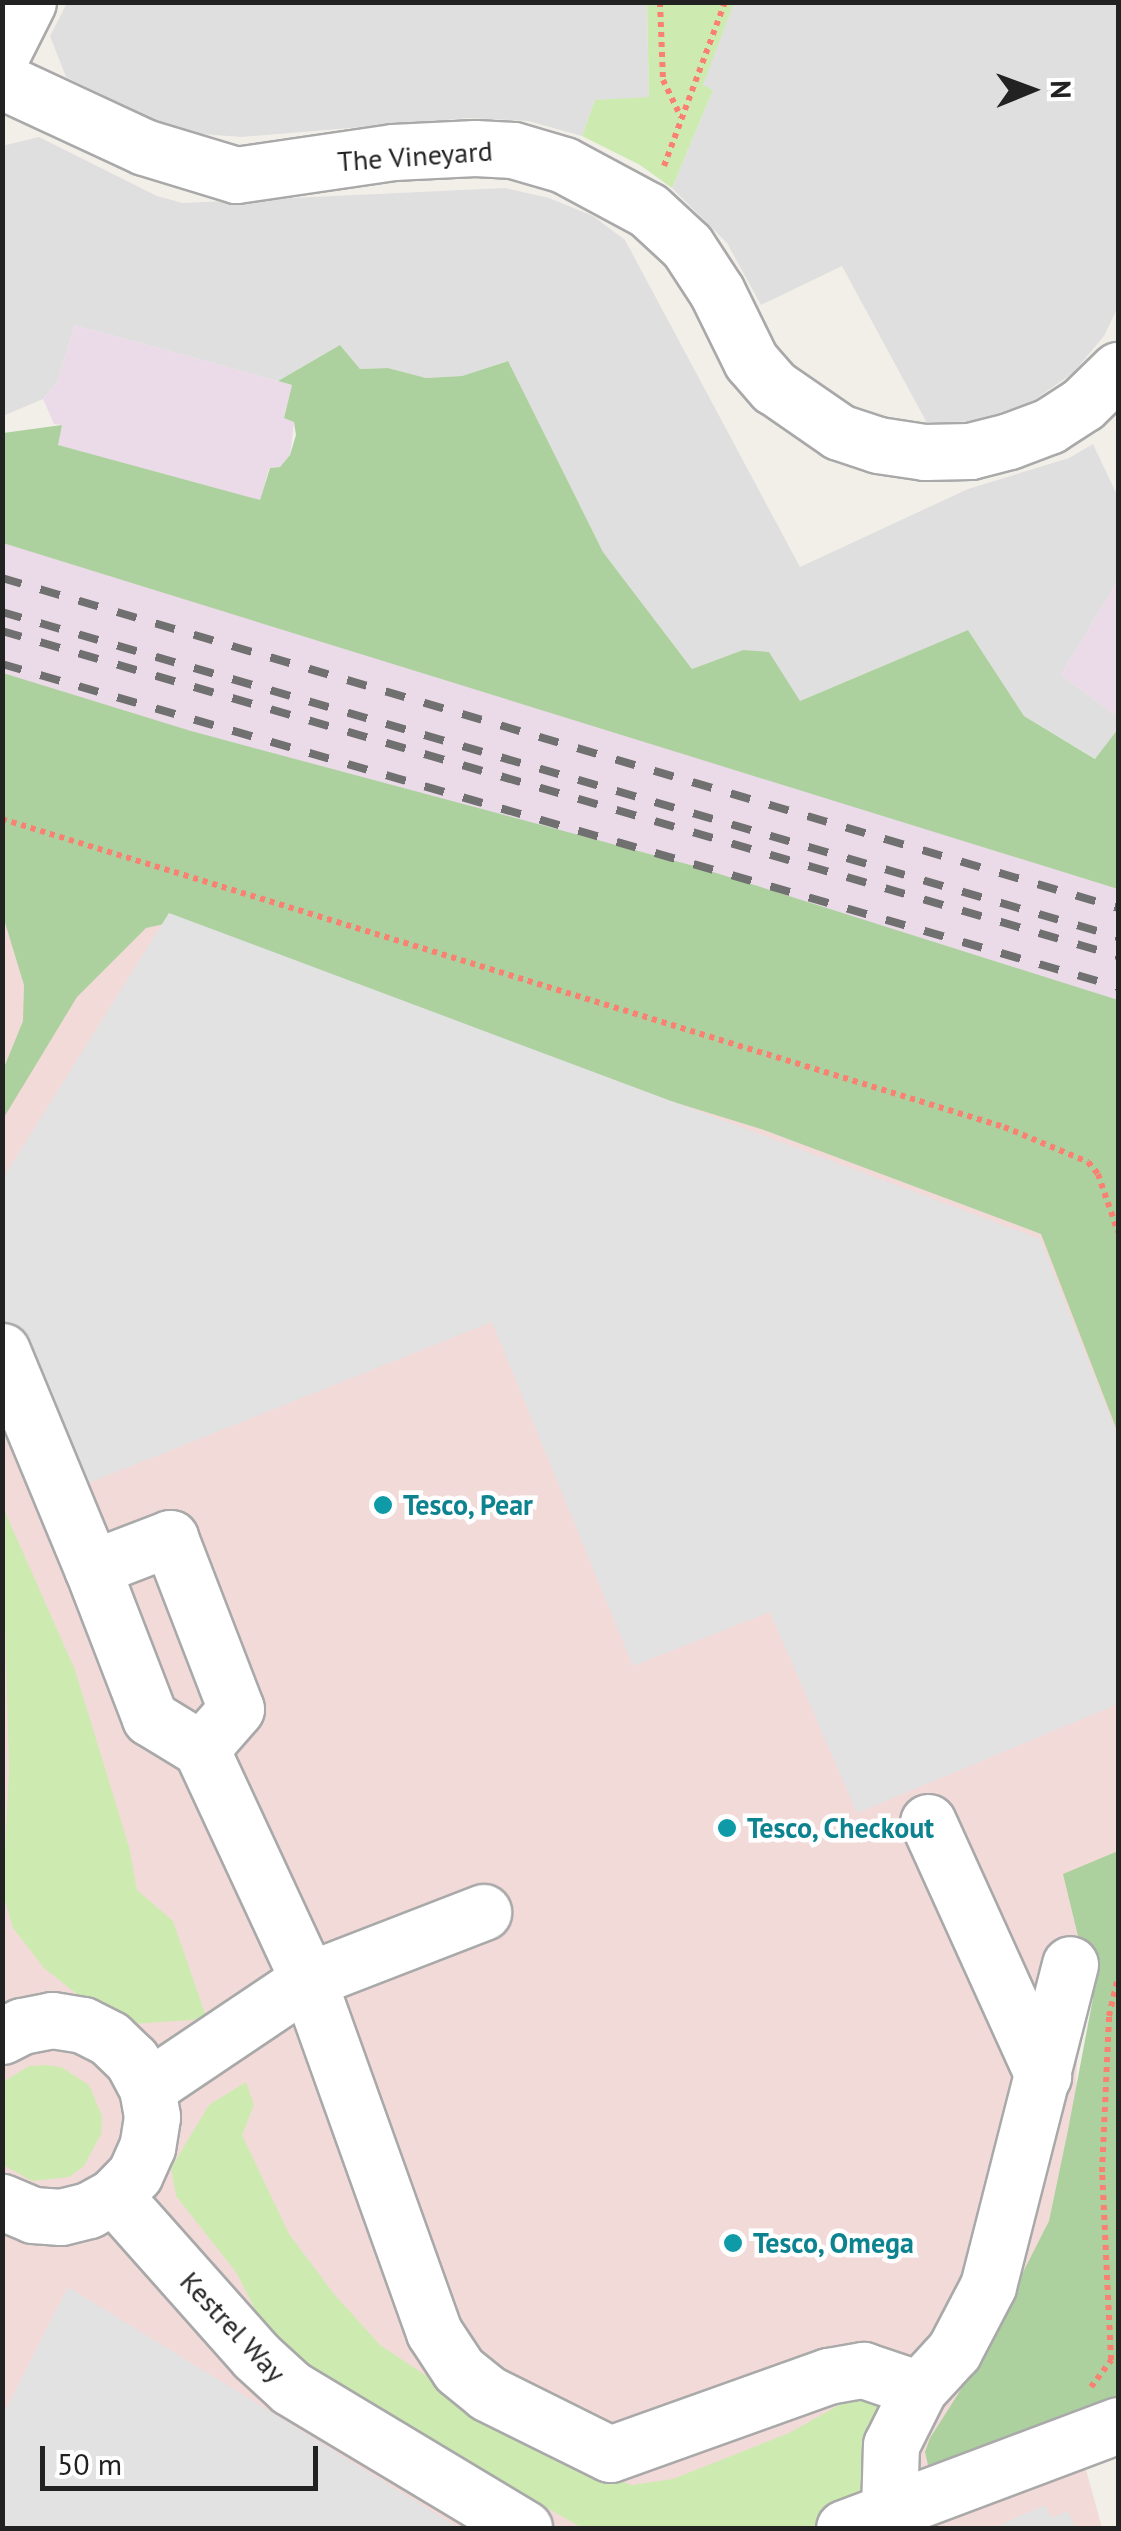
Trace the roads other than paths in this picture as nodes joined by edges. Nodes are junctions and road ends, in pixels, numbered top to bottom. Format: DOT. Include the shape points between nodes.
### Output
graph roads {
  1 [pos="28,2"];
  2 [pos="2,54"];
  3 [pos="2,82"];
  4 [pos="1118,370"];
  5 [pos="2,1351"];
  6 [pos="92,1568"];
  7 [pos="201,1749"];
  8 [pos="928,1822"];
  9 [pos="483,1912"];
  10 [pos="1094,1970"];
  11 [pos="308,1980"];
  12 [pos="9,2020"];
  13 [pos="1043,2076"];
  14 [pos="147,2088"];
  15 [pos="114,2196"];
  16 [pos="4,2206"];
  17 [pos="920,2389"];
  18 [pos="1109,2428"];
  19 [pos="876,2523"];
  20 [pos="524,2528"];
  1 -- 2 [label="street"];
  3 -- 4 [label="street, The Vineyard" via="144,146 236,175 393,152 512,150 564,164 648,210 687,246 751,360 806,412 852,436 925,452 1009,442 1083,404"];
  5 -- 6 [label="street"];
  6 -- 7 [label="street" via="150,1718"];
  6 -- 7 [label="street" via="170,1538 236,1709"];
  7 -- 11 [label="street"];
  8 -- 13 [label="street"];
  9 -- 11 [label="street"];
  10 -- 13 [label="street"];
  11 -- 14 [label="street"];
  11 -- 17 [label="street" via="434,2332 458,2370 487,2393 610,2454 828,2376 863,2370"];
  12 -- 14 [label="street" via="83,2025 110,2038"];
  13 -- 17 [label="street" via="988,2286 954,2351"];
  14 -- 15 [label="street" via="148,2147"];
  15 -- 16 [label="street" via="62,2217"];
  15 -- 20 [label="street, Kestrel Way" via="291,2388"];
  17 -- 19 [label="street" via="891,2444"];
  18 -- 19 [label="street"];
}
